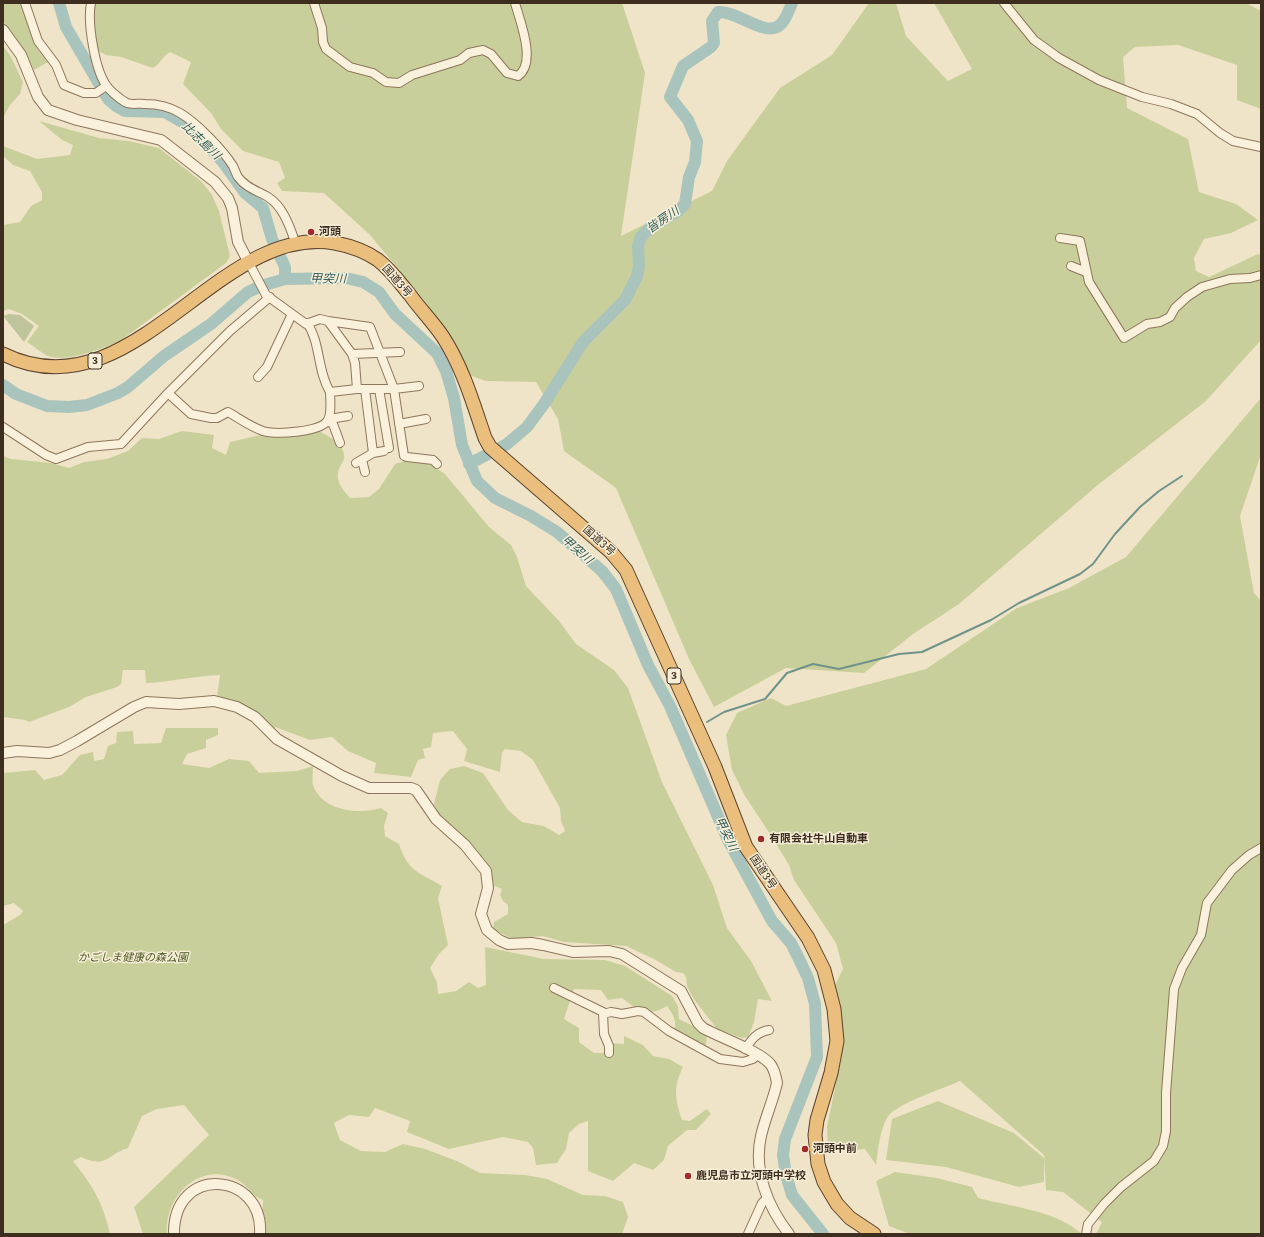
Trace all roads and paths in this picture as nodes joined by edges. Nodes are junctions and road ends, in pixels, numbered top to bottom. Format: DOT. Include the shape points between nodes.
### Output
graph roads {
  1 [pos="25,3"];
  2 [pos="91,3"];
  3 [pos="314,3"];
  4 [pos="515,3"];
  5 [pos="1004,3"];
  6 [pos="3,30"];
  7 [pos="106,86"];
  8 [pos="1261,147"];
  9 [pos="1060,238"];
  10 [pos="296,244"];
  11 [pos="1071,266"];
  12 [pos="251,267"];
  13 [pos="1086,272"];
  14 [pos="1261,275"];
  15 [pos="268,296"];
  16 [pos="292,314"];
  17 [pos="328,321"];
  18 [pos="307,323"];
  19 [pos="400,352"];
  20 [pos="380,353"];
  21 [pos="3,354"];
  22 [pos="352,354"];
  23 [pos="258,377"];
  24 [pos="419,386"];
  25 [pos="361,389"];
  26 [pos="379,389"];
  27 [pos="394,389"];
  28 [pos="330,392"];
  29 [pos="168,393"];
  30 [pos="348,416"];
  31 [pos="426,419"];
  32 [pos="328,420"];
  33 [pos="399,424"];
  34 [pos="3,427"];
  35 [pos="340,443"];
  36 [pos="373,453"];
  37 [pos="437,464"];
  38 [pos="365,472"];
  39 [pos="3,753"];
  40 [pos="1261,848"];
  41 [pos="554,988"];
  42 [pos="605,1013"];
  43 [pos="769,1030"];
  44 [pos="744,1049"];
  45 [pos="609,1052"];
  46 [pos="757,1055"];
  47 [pos="767,1198"];
  48 [pos="174,1234"];
  49 [pos="260,1234"];
  50 [pos="748,1234"];
  51 [pos="789,1234"];
  52 [pos="874,1234"];
  53 [pos="1086,1234"];
  1 -- 7 [label="street" via="38,41 56,64 64,85 84,93 96,93"];
  2 -- 7 [label="street" via="91,31 96,59"];
  3 -- 4 [label="street" via="326,49 350,67 368,71 393,84 412,75 460,60 469,52 483,50 491,54 507,73 518,76 526,65 527,52"];
  5 -- 8 [label="street" via="1034,40 1059,58 1099,80 1197,114 1234,141"];
  6 -- 12 [label="street" via="22,55 38,97 48,110 77,120 161,140 215,182 228,198 238,242"];
  7 -- 10 [label="street" via="126,102 163,106 180,113 193,123 233,166 238,178 248,187 268,197 280,209"];
  9 -- 13 [label="street" via="1080,241"];
  10 -- 12 [label="highway, 国道3号 / 3" via="269,252"];
  10 -- 52 [label="highway, 国道3号 / 3" via="328,242 347,245 371,255 389,270 448,345 464,377 490,448 611,552 626,570 715,767 746,847 805,933 824,970 834,1009 837,1041 815,1135 818,1164 824,1182 837,1204 850,1218"];
  11 -- 13 [label="street"];
  12 -- 15 [label="street"];
  12 -- 21 [label="highway, 国道3号 / 3" via="236,270 127,346 94,361 66,366 44,366"];
  13 -- 14 [label="street" via="1089,282 1124,338 1147,324 1170,317 1175,308 1202,287 1230,279"];
  15 -- 16 [label="street"];
  15 -- 29 [label="street"];
  16 -- 18 [label="street"];
  16 -- 23 [label="street" via="267,367"];
  17 -- 18 [label="street" via="320,319"];
  17 -- 20 [label="street" via="370,327"];
  17 -- 22 [label="street"];
  18 -- 28 [label="street" via="314,333"];
  19 -- 20 [label="street"];
  20 -- 22 [label="street"];
  20 -- 27 [label="street"];
  22 -- 25 [label="street"];
  24 -- 27 [label="street"];
  25 -- 26 [label="street"];
  25 -- 28 [label="street"];
  25 -- 36 [label="street"];
  26 -- 27 [label="street"];
  26 -- 36 [label="street" via="386,449"];
  27 -- 33 [label="street"];
  28 -- 32 [label="street"];
  29 -- 32 [label="street" via="191,414 217,418 228,412 265,432 283,433 312,429 324,425"];
  29 -- 34 [label="street" via="124,442 88,447 61,458 46,455"];
  30 -- 32 [label="street"];
  31 -- 33 [label="street"];
  32 -- 35 [label="street" via="333,424"];
  33 -- 37 [label="street" via="404,456 433,460"];
  36 -- 38 [label="street" via="359,462"];
  39 -- 44 [label="street" via="49,753 60,750 146,702 179,704 214,701 237,707 255,717 277,739 359,784 378,789 416,790 436,818 465,845 486,871 488,888 481,914 487,930 499,940 508,944 531,943 573,952 609,951 622,954 681,991 702,1028"];
  40 -- 53 [label="street" via="1232,870 1207,903 1201,935 1182,968 1174,989 1163,1146 1154,1160 1104,1204 1088,1224"];
  41 -- 42 [label="street"];
  42 -- 45 [label="street" via="603,1029"];
  42 -- 46 [label="street" via="644,1012 669,1031 720,1059 743,1062"];
  43 -- 44 [label="street" via="761,1031 754,1036"];
  44 -- 46 [label="street"];
  46 -- 47 [label="street" via="771,1064 776,1075 760,1144 760,1171"];
  47 -- 50 [label="street" via="762,1202"];
  47 -- 51 [label="street"];
  48 -- 49 [label="street" via="177,1214 184,1200 201,1186 214,1183 234,1188 247,1197 258,1217"];
}
